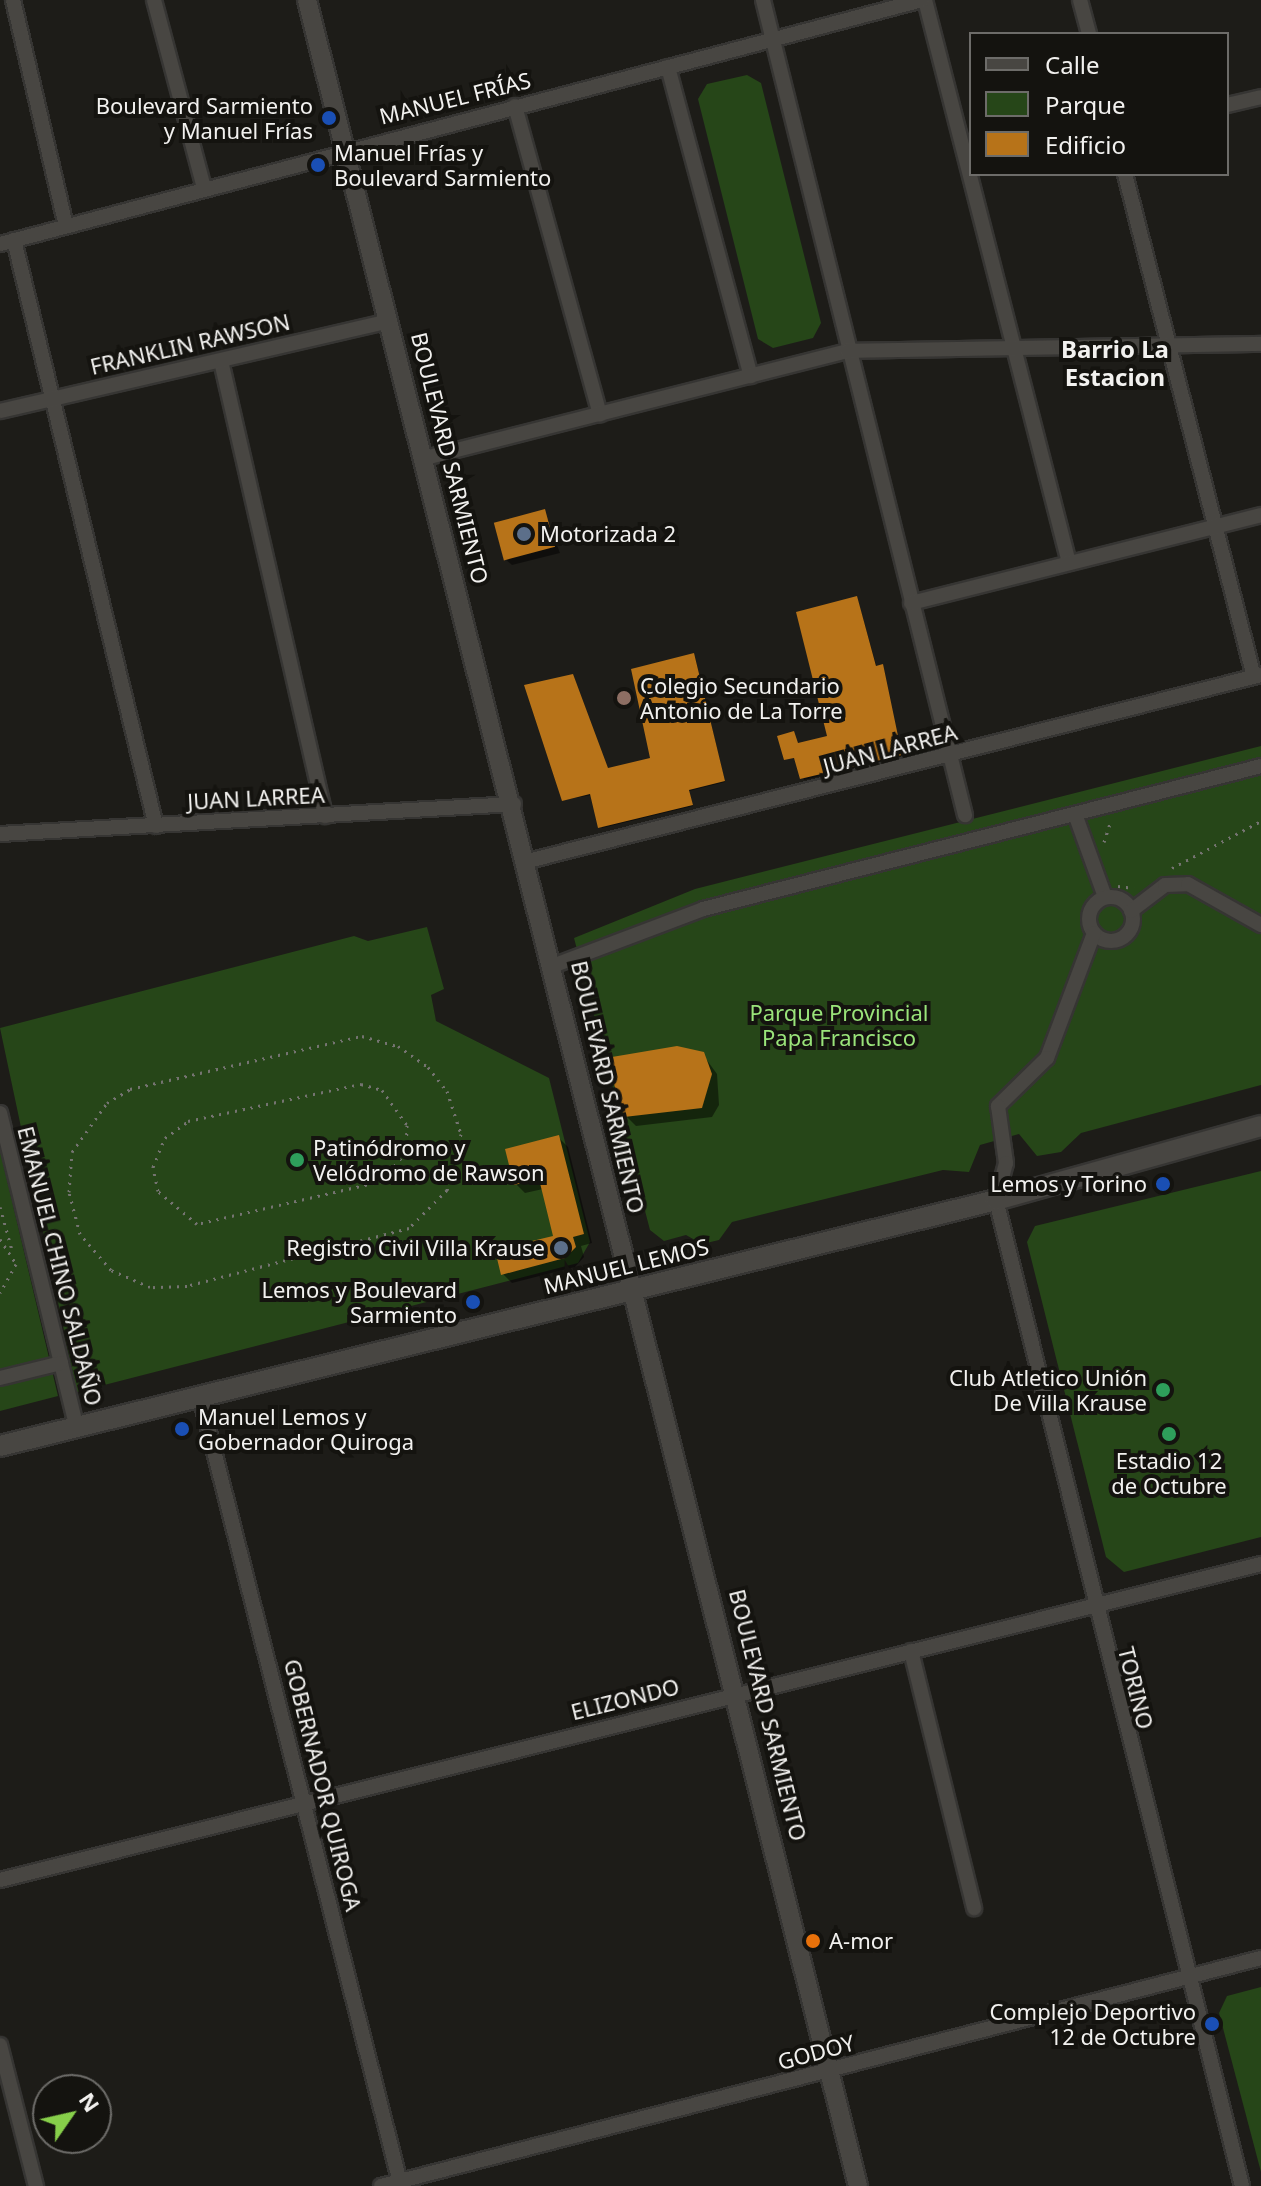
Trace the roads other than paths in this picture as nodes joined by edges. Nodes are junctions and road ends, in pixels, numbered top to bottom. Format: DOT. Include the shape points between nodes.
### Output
graph roads {
  1 [pos="13,0"];
  2 [pos="154,0"];
  3 [pos="307,0"];
  4 [pos="763,0"];
  5 [pos="923,0"];
  6 [pos="1080,0"];
  7 [pos="1088,32"];
  8 [pos="772,39"];
  9 [pos="668,67"];
  10 [pos="1261,97"];
  11 [pos="1229,105"];
  12 [pos="515,106"];
  13 [pos="346,148"];
  14 [pos="1126,176"];
  15 [pos="204,188"];
  16 [pos="66,226"];
  17 [pos="7,242"];
  18 [pos="390,321"];
  19 [pos="1012,344"];
  20 [pos="1261,344"];
  21 [pos="1169,345"];
  22 [pos="847,351"];
  23 [pos="221,361"];
  24 [pos="751,376"];
  25 [pos="53,397"];
  26 [pos="0,411"];
  27 [pos="600,414"];
  28 [pos="425,458"];
  29 [pos="1261,515"];
  30 [pos="1215,526"];
  31 [pos="1069,563"];
  32 [pos="911,603"];
  33 [pos="1257,676"];
  34 [pos="950,756"];
  35 [pos="1261,766"];
  36 [pos="514,804"];
  37 [pos="1075,814"];
  38 [pos="965,815"];
  39 [pos="325,816"];
  40 [pos="156,826"];
  41 [pos="0,834"];
  42 [pos="528,861"];
  43 [pos="1105,897"];
  44 [pos="1131,911"];
  45 [pos="1261,925"];
  46 [pos="1094,933"];
  47 [pos="555,965"];
  48 [pos="0,1113"];
  49 [pos="1261,1126"];
  50 [pos="996,1200"];
  51 [pos="631,1289"];
  52 [pos="61,1363"];
  53 [pos="0,1378"];
  54 [pos="200,1396"];
  55 [pos="77,1428"];
  56 [pos="0,1446"];
  57 [pos="1261,1564"];
  58 [pos="1093,1608"];
  59 [pos="911,1651"];
  60 [pos="739,1693"];
  61 [pos="305,1803"];
  62 [pos="0,1880"];
  63 [pos="974,1908"];
  64 [pos="1261,1958"];
  65 [pos="1186,1977"];
  66 [pos="0,2045"];
  67 [pos="830,2071"];
  68 [pos="401,2184"];
  69 [pos="36,2186"];
  70 [pos="381,2186"];
  71 [pos="858,2186"];
  72 [pos="1242,2186"];
  1 -- 16 [label="street"];
  2 -- 15 [label="street"];
  3 -- 13 [label="street, BOULEVARD SARMIENTO"];
  4 -- 8 [label="street"];
  5 -- 8 [label="street, MANUEL FRÍAS"];
  5 -- 19 [label="street"];
  6 -- 7 [label="street"];
  8 -- 9 [label="street, MANUEL FRÍAS"];
  8 -- 22 [label="street"];
  9 -- 12 [label="street, MANUEL FRÍAS"];
  9 -- 24 [label="street"];
  10 -- 11 [label="street"];
  12 -- 13 [label="street, MANUEL FRÍAS"];
  12 -- 27 [label="street"];
  13 -- 15 [label="street, MANUEL FRÍAS"];
  13 -- 18 [label="street, BOULEVARD SARMIENTO"];
  14 -- 21 [label="street"];
  15 -- 16 [label="street, MANUEL FRÍAS"];
  16 -- 17 [label="street, MANUEL FRÍAS"];
  17 -- 25 [label="street"];
  18 -- 23 [label="street, FRANKLIN RAWSON"];
  18 -- 28 [label="street, BOULEVARD SARMIENTO"];
  19 -- 21 [label="street"];
  19 -- 22 [label="street"];
  19 -- 31 [label="street"];
  20 -- 21 [label="street"];
  21 -- 30 [label="street"];
  22 -- 24 [label="street"];
  22 -- 32 [label="street"];
  23 -- 25 [label="street, FRANKLIN RAWSON"];
  23 -- 39 [label="street"];
  24 -- 27 [label="street"];
  25 -- 26 [label="street, FRANKLIN RAWSON"];
  25 -- 40 [label="street"];
  27 -- 28 [label="street"];
  28 -- 36 [label="street, BOULEVARD SARMIENTO"];
  29 -- 30 [label="street"];
  30 -- 31 [label="street"];
  30 -- 33 [label="street"];
  31 -- 32 [label="street"];
  32 -- 34 [label="street"];
  33 -- 34 [label="street, JUAN LARREA"];
  34 -- 38 [label="street"];
  34 -- 42 [label="street, JUAN LARREA"];
  35 -- 37 [label="street"];
  36 -- 39 [label="street, JUAN LARREA"];
  36 -- 42 [label="street, BOULEVARD SARMIENTO"];
  37 -- 43 [label="street"];
  37 -- 47 [label="street" via="703,909"];
  39 -- 40 [label="street, JUAN LARREA"];
  40 -- 41 [label="street, JUAN LARREA"];
  42 -- 47 [label="street, BOULEVARD SARMIENTO"];
  43 -- 44 [label="street" via="1118,898"];
  43 -- 46 [label="street" via="1090,912"];
  44 -- 45 [label="street" via="1165,885 1188,884"];
  44 -- 46 [label="street" via="1122,938"];
  46 -- 50 [label="street" via="1047,1058 998,1106 1006,1163"];
  47 -- 51 [label="street, BOULEVARD SARMIENTO"];
  48 -- 52 [label="street, EMANUEL CHINO SALDAÑO"];
  49 -- 50 [label="main road, MANUEL LEMOS"];
  50 -- 51 [label="main road, MANUEL LEMOS"];
  50 -- 58 [label="street, TORINO"];
  51 -- 54 [label="main road, MANUEL LEMOS"];
  51 -- 60 [label="street, BOULEVARD SARMIENTO"];
  52 -- 53 [label="street"];
  52 -- 55 [label="street, EMANUEL CHINO SALDAÑO"];
  54 -- 55 [label="main road, MANUEL LEMOS"];
  54 -- 61 [label="street, GOBERNADOR QUIROGA"];
  55 -- 56 [label="main road, MANUEL LEMOS"];
  57 -- 58 [label="street, ELIZONDO"];
  58 -- 59 [label="street, ELIZONDO"];
  58 -- 65 [label="street, TORINO"];
  59 -- 60 [label="street, ELIZONDO"];
  59 -- 63 [label="street"];
  60 -- 61 [label="street, ELIZONDO"];
  60 -- 67 [label="street, BOULEVARD SARMIENTO"];
  61 -- 62 [label="street, ELIZONDO"];
  61 -- 68 [label="street, GOBERNADOR QUIROGA"];
  64 -- 65 [label="street, GODOY"];
  65 -- 67 [label="street, GODOY"];
  65 -- 72 [label="street, TORINO"];
  66 -- 69 [label="street"];
  67 -- 68 [label="street, GODOY"];
  67 -- 71 [label="street, BOULEVARD SARMIENTO"];
  68 -- 70 [label="street, GODOY"];
}
